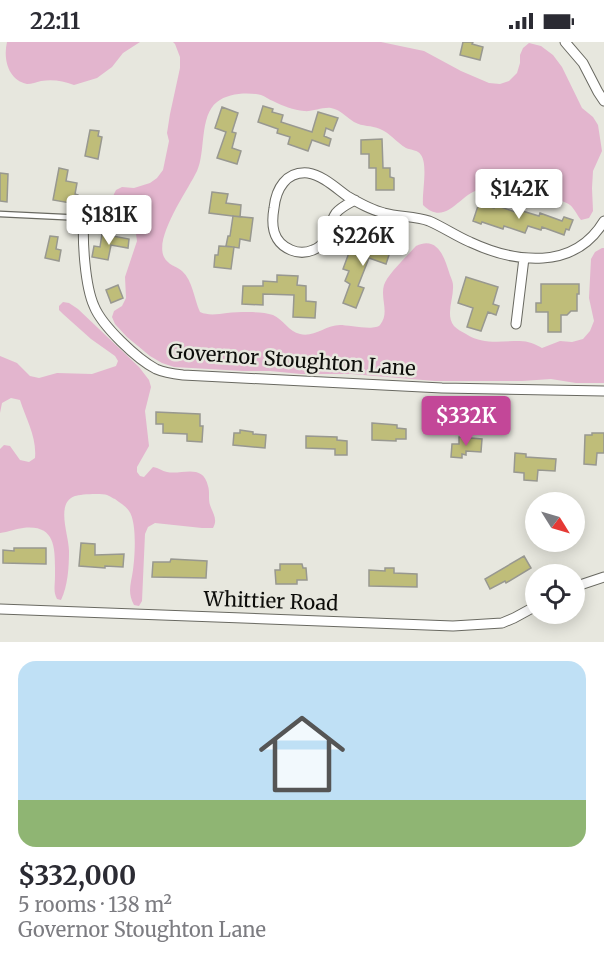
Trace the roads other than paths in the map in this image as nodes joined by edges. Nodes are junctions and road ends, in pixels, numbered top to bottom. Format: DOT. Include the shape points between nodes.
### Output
graph roads {
  1 [pos="565,42"];
  2 [pos="604,101"];
  3 [pos="355,200"];
  4 [pos="0,214"];
  5 [pos="84,218"];
  6 [pos="603,223"];
  7 [pos="524,258"];
  8 [pos="516,324"];
  9 [pos="604,391"];
  10 [pos="604,577"];
  11 [pos="585,583"];
  12 [pos="0,609"];
  13 [pos="525,612"];
  1 -- 2 [label="street"];
  3 -- 3 [label="street" via="337,212 326,239 315,250 304,253 289,249 274,235 272,217 277,192 291,177 311,174"];
  3 -- 7 [label="street" via="383,213 427,221 486,249"];
  4 -- 5 [label="lane"];
  5 -- 9 [label="street, Governor Stoughton Lane" via="88,285 94,307 127,346 163,372 431,387"];
  6 -- 7 [label="street" via="567,253"];
  7 -- 8 [label="street"];
  10 -- 11 [label="street"];
  12 -- 13 [label="street, Whittier Road" via="453,626 502,623"];
}
